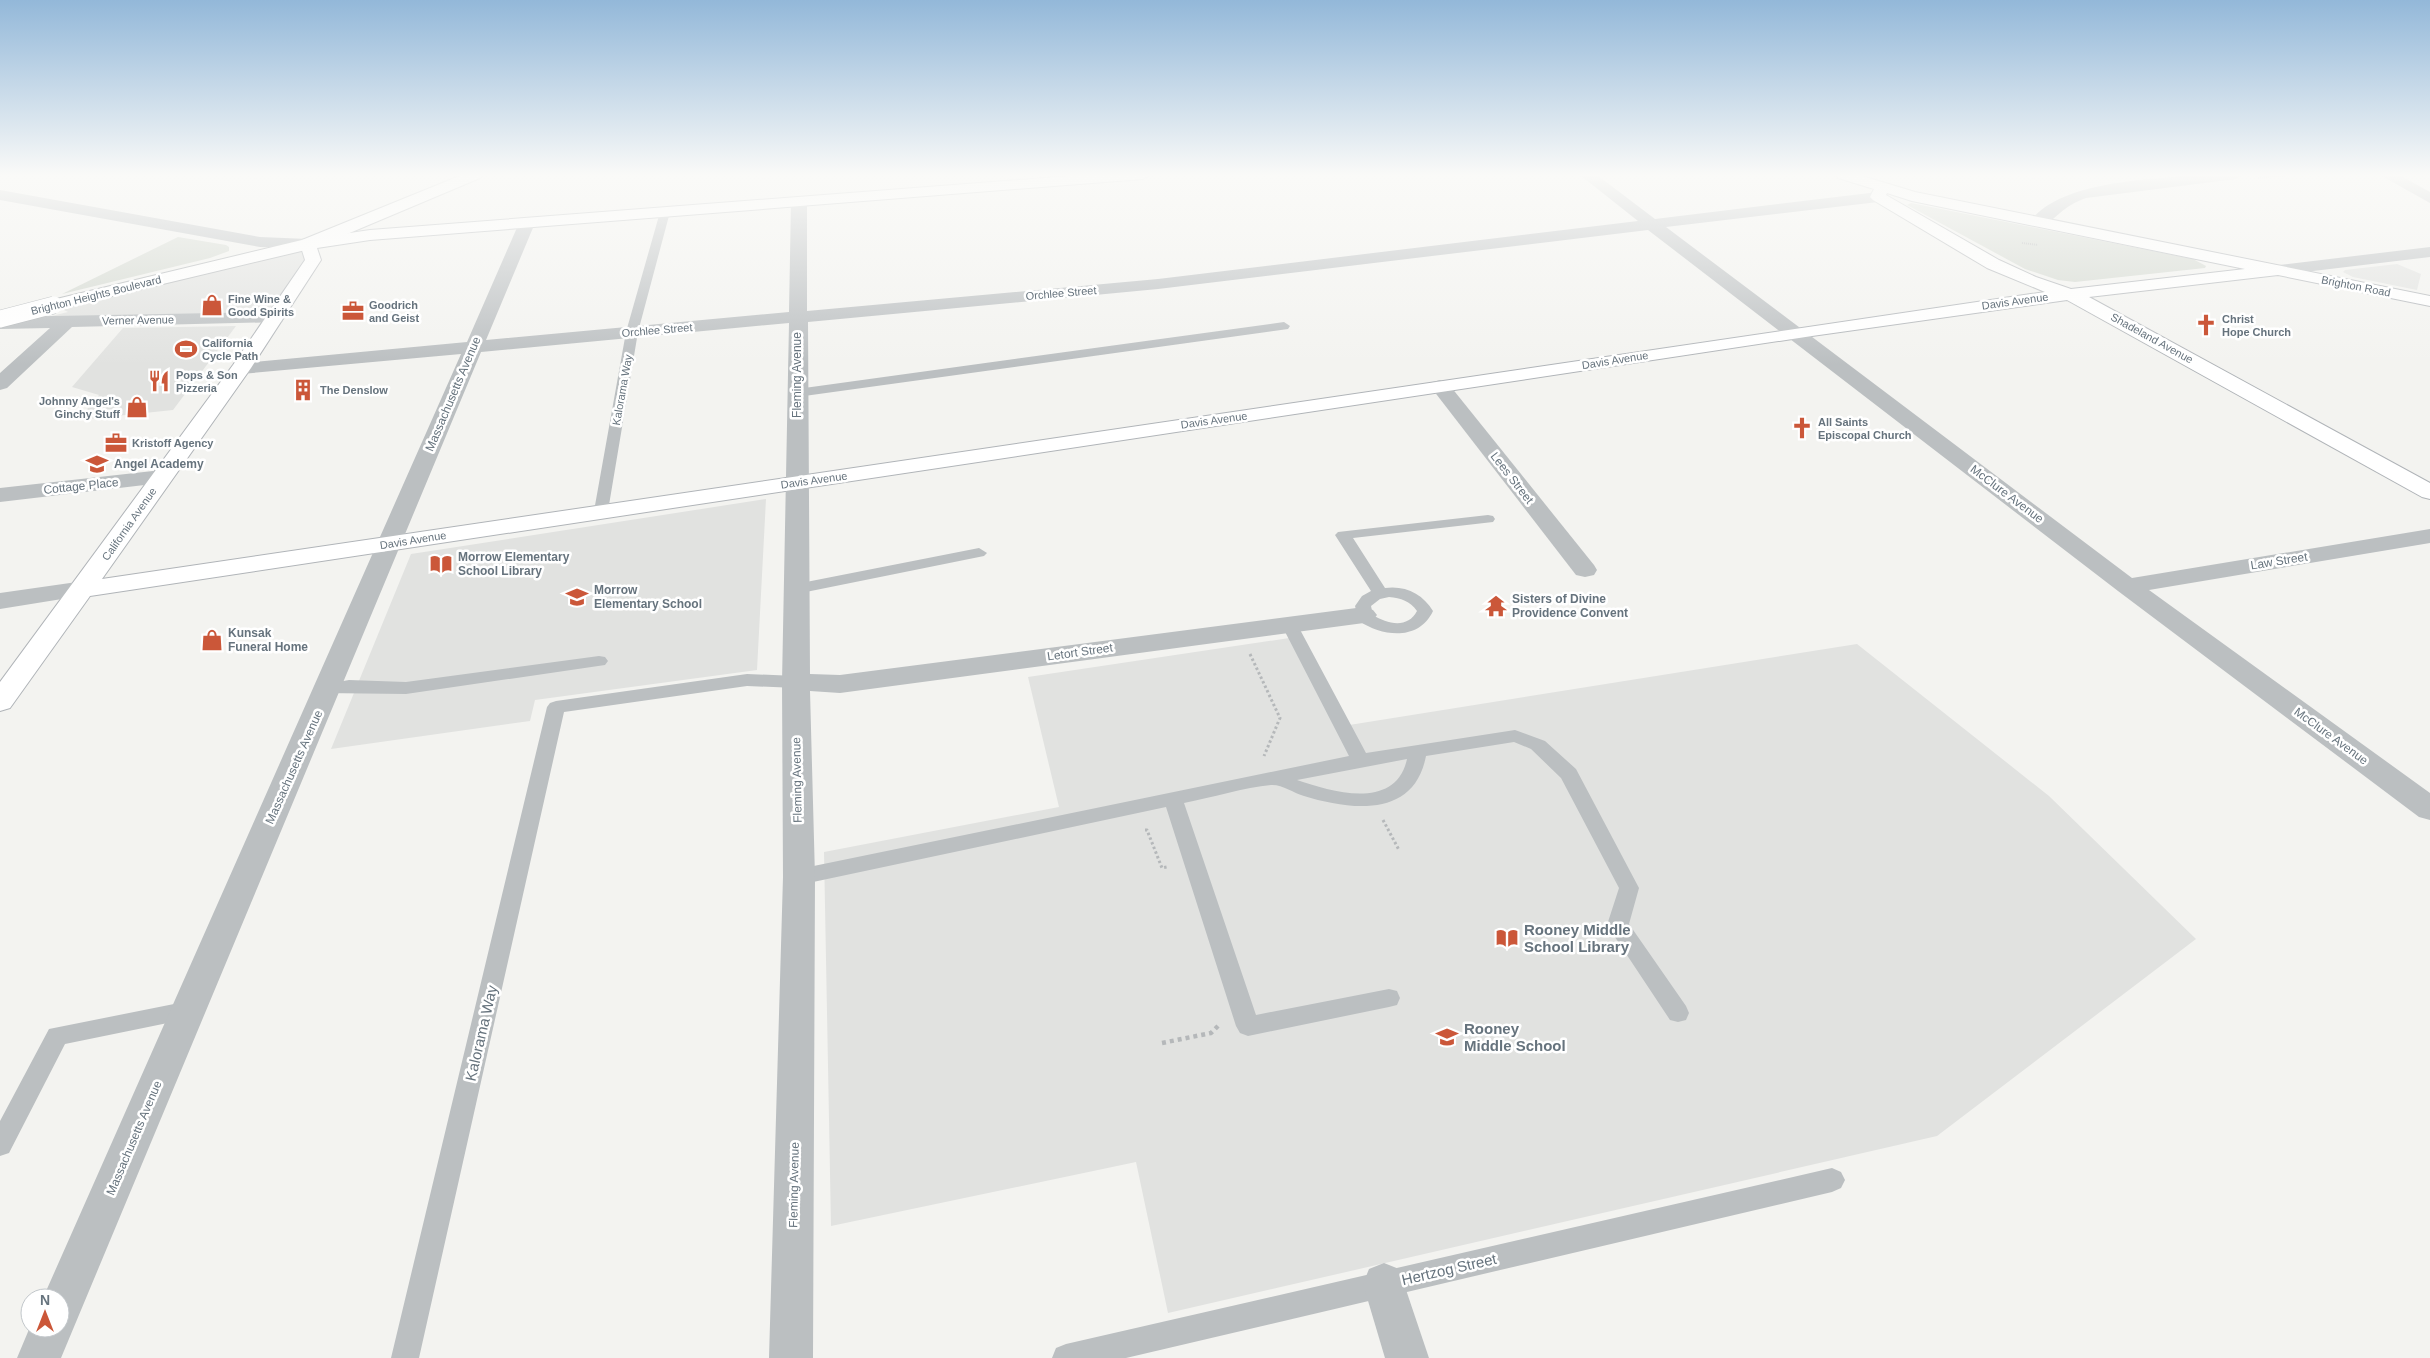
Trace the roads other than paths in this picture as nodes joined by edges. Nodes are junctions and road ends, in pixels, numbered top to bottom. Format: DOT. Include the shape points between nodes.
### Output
graph roads {
  1 [pos="240,238"];
  2 [pos="322,238"];
  3 [pos="347,238"];
  4 [pos="520,238"];
  5 [pos="658,238"];
  6 [pos="799,238"];
  7 [pos="1540,238"];
  8 [pos="1670,238"];
  9 [pos="1952,238"];
  10 [pos="2120,238"];
  11 [pos="308,244"];
  12 [pos="2430,252"];
  13 [pos="2279,270"];
  14 [pos="2070,294"];
  15 [pos="2430,301"];
  16 [pos="798,317"];
  17 [pos="276,318"];
  18 [pos="0,319"];
  19 [pos="67,322"];
  20 [pos="0,323"];
  21 [pos="1284,326"];
  22 [pos="632,332"];
  23 [pos="1795,333"];
  24 [pos="474,346"];
  25 [pos="241,368"];
  26 [pos="0,384"];
  27 [pos="1440,386"];
  28 [pos="797,393"];
  29 [pos="162,478"];
  30 [pos="797,482"];
  31 [pos="2430,492"];
  32 [pos="0,495"];
  33 [pos="601,511"];
  34 [pos="1488,518"];
  35 [pos="2430,536"];
  36 [pos="390,543"];
  37 [pos="979,553"];
  38 [pos="1585,570"];
  39 [pos="2127,586"];
  40 [pos="84,589"];
  41 [pos="796,589"];
  42 [pos="1380,593"];
  43 [pos="0,601"];
  44 [pos="1364,615"];
  45 [pos="1289,624"];
  46 [pos="599,661"];
  47 [pos="796,682"];
  48 [pos="328,689"];
  49 [pos="0,702"];
  50 [pos="1418,751"];
  51 [pos="1360,760"];
  52 [pos="1273,778"];
  53 [pos="1173,799"];
  54 [pos="2430,809"];
  55 [pos="799,877"];
  56 [pos="1389,998"];
  57 [pos="188,1010"];
  58 [pos="1678,1013"];
  59 [pos="0,1145"];
  60 [pos="1832,1180"];
  61 [pos="1384,1284"];
  62 [pos="69,1288"];
  63 [pos="48,1338"];
  64 [pos="40,1358"];
  65 [pos="405,1358"];
  66 [pos="791,1358"];
  67 [pos="1066,1358"];
  68 [pos="1407,1358"];
  1 -- 11 [label="street"];
  2 -- 11 [label="street"];
  3 -- 11 [label="street"];
  4 -- 24 [label="street, Massachusetts Avenue"];
  5 -- 22 [label="lane, Kalorama Way"];
  6 -- 16 [label="street, Fleming Avenue"];
  7 -- 16 [label="street, Orchlee Street" via="1167,283"];
  8 -- 23 [label="street, McClure Avenue"];
  9 -- 14 [label="street, Shadeland Avenue" via="1993,264"];
  10 -- 13 [label="street, Brighton Road"];
  11 -- 17 [label="street, California Avenue" via="313,260"];
  11 -- 18 [label="street, Brighton Heights Boulevard, bridge"];
  12 -- 13 [label="street, Davis Avenue"];
  13 -- 14 [label="street, Davis Avenue"];
  13 -- 15 [label="street, Brighton Road"];
  14 -- 23 [label="street, Davis Avenue"];
  14 -- 31 [label="street, Shadeland Avenue"];
  16 -- 22 [label="street, Orchlee Street"];
  16 -- 28 [label="street, Fleming Avenue"];
  17 -- 19 [label="street, Verner Avenue"];
  17 -- 25 [label="street, California Avenue"];
  19 -- 20 [label="street, Verner Avenue"];
  19 -- 26 [label="street"];
  21 -- 28 [label="lane"];
  22 -- 24 [label="street, Orchlee Street"];
  22 -- 33 [label="lane, Kalorama Way"];
  23 -- 27 [label="street, Davis Avenue"];
  23 -- 39 [label="street, McClure Avenue"];
  24 -- 25 [label="street, Orchlee Street"];
  24 -- 36 [label="street, Massachusetts Avenue"];
  25 -- 29 [label="street, California Avenue"];
  27 -- 30 [label="street, Davis Avenue"];
  27 -- 38 [label="street, Lees Street"];
  28 -- 30 [label="street, Fleming Avenue"];
  29 -- 32 [label="street, Cottage Place"];
  29 -- 40 [label="street, California Avenue"];
  30 -- 33 [label="street, Davis Avenue"];
  30 -- 41 [label="street, Fleming Avenue"];
  33 -- 36 [label="street, Davis Avenue"];
  34 -- 42 [label="lane" via="1343,535"];
  35 -- 39 [label="street, Law Street"];
  36 -- 40 [label="street, Davis Avenue"];
  36 -- 48 [label="street, Massachusetts Avenue"];
  37 -- 41 [label="lane"];
  39 -- 54 [label="street, McClure Avenue"];
  40 -- 43 [label="street, Davis Avenue"];
  40 -- 49 [label="street, California Avenue"];
  41 -- 47 [label="street, Fleming Avenue"];
  42 -- 44 [label="lane" via="1366,600"];
  42 -- 44 [label="lane" via="1399,593 1416,599 1425,611 1423,617 1411,627 1390,628 1371,622"];
  44 -- 45 [label="street, Letort Street"];
  45 -- 47 [label="street, Letort Street" via="840,684"];
  45 -- 51 [label="lane"];
  46 -- 48 [label="lane" via="406,688 349,686"];
  47 -- 55 [label="street, Fleming Avenue"];
  47 -- 65 [label="lane, Kalorama Way" via="747,680 556,707"];
  48 -- 57 [label="street, Massachusetts Avenue"];
  50 -- 51 [label="lane"];
  50 -- 52 [label="lane" via="1411,776 1391,795 1381,797 1361,800 1324,796"];
  50 -- 58 [label="lane" via="1515,736 1538,745 1569,774 1629,888 1618,925"];
  51 -- 52 [label="lane"];
  52 -- 53 [label="lane"];
  53 -- 55 [label="lane"];
  53 -- 56 [label="lane" via="1248,1026"];
  55 -- 66 [label="street, Fleming Avenue"];
  57 -- 59 [label="lane" via="57,1036"];
  57 -- 62 [label="street, Massachusetts Avenue"];
  60 -- 61 [label="lane, Hertzog Street"];
  61 -- 67 [label="lane, Hertzog Street"];
  61 -- 68 [label="street"];
  63 -- 64 [label="street"];
}
